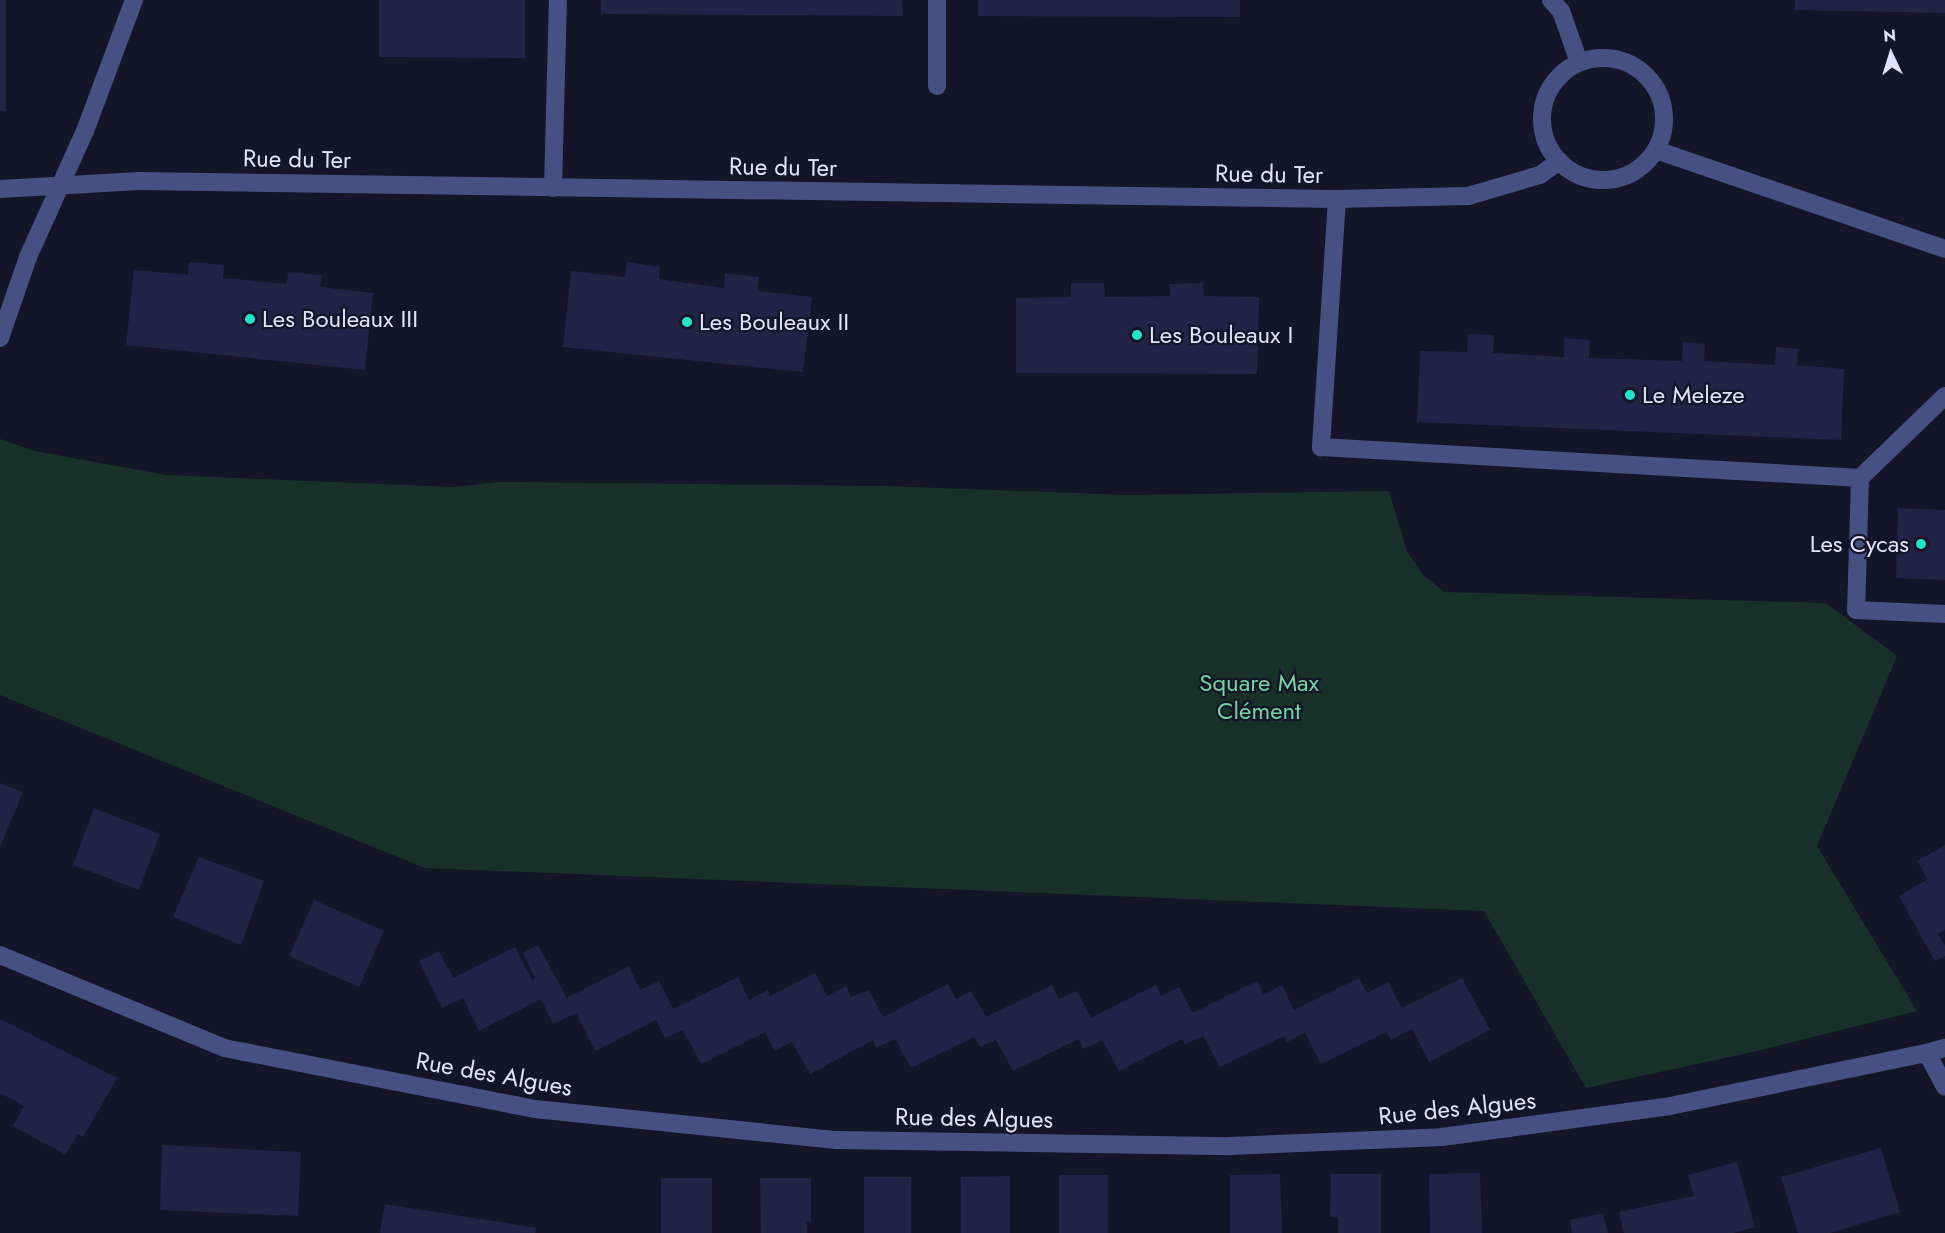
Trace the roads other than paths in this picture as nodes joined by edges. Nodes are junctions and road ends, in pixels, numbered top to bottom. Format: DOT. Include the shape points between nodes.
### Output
graph roads {
  1 [pos="135,0"];
  2 [pos="558,0"];
  3 [pos="937,0"];
  4 [pos="1551,0"];
  5 [pos="1579,62"];
  6 [pos="937,86"];
  7 [pos="1656,150"];
  8 [pos="1559,161"];
  9 [pos="59,184"];
  10 [pos="554,188"];
  11 [pos="0,189"];
  12 [pos="1337,199"];
  13 [pos="1945,249"];
  14 [pos="0,338"];
  15 [pos="1945,396"];
  16 [pos="1860,478"];
  17 [pos="1945,614"];
  18 [pos="0,955"];
  19 [pos="1945,1048"];
  20 [pos="1927,1053"];
  21 [pos="1945,1087"];
  1 -- 9 [label="street" via="85,131"];
  2 -- 10 [label="street"];
  3 -- 6 [label="street"];
  4 -- 5 [label="street" via="1561,11"];
  5 -- 7 [label="street" via="1617,59 1650,78 1660,94 1664,113"];
  5 -- 8 [label="street" via="1562,73 1543,106 1542,126"];
  7 -- 8 [label="street" via="1644,165 1610,180 1574,173"];
  7 -- 13 [label="street"];
  8 -- 12 [label="street, Rue du Ter" via="1540,175 1468,196"];
  9 -- 10 [label="street, Rue du Ter" via="139,180"];
  9 -- 11 [label="street, Rue du Ter"];
  9 -- 14 [label="street"];
  10 -- 12 [label="street, Rue du Ter"];
  12 -- 16 [label="street" via="1321,447"];
  15 -- 16 [label="street"];
  16 -- 17 [label="street" via="1856,610"];
  18 -- 20 [label="street, Rue des Algues" via="224,1048 535,1109 836,1140 1230,1146 1442,1137 1670,1106"];
  19 -- 20 [label="street, Rue des Algues"];
  20 -- 21 [label="street"];
}
